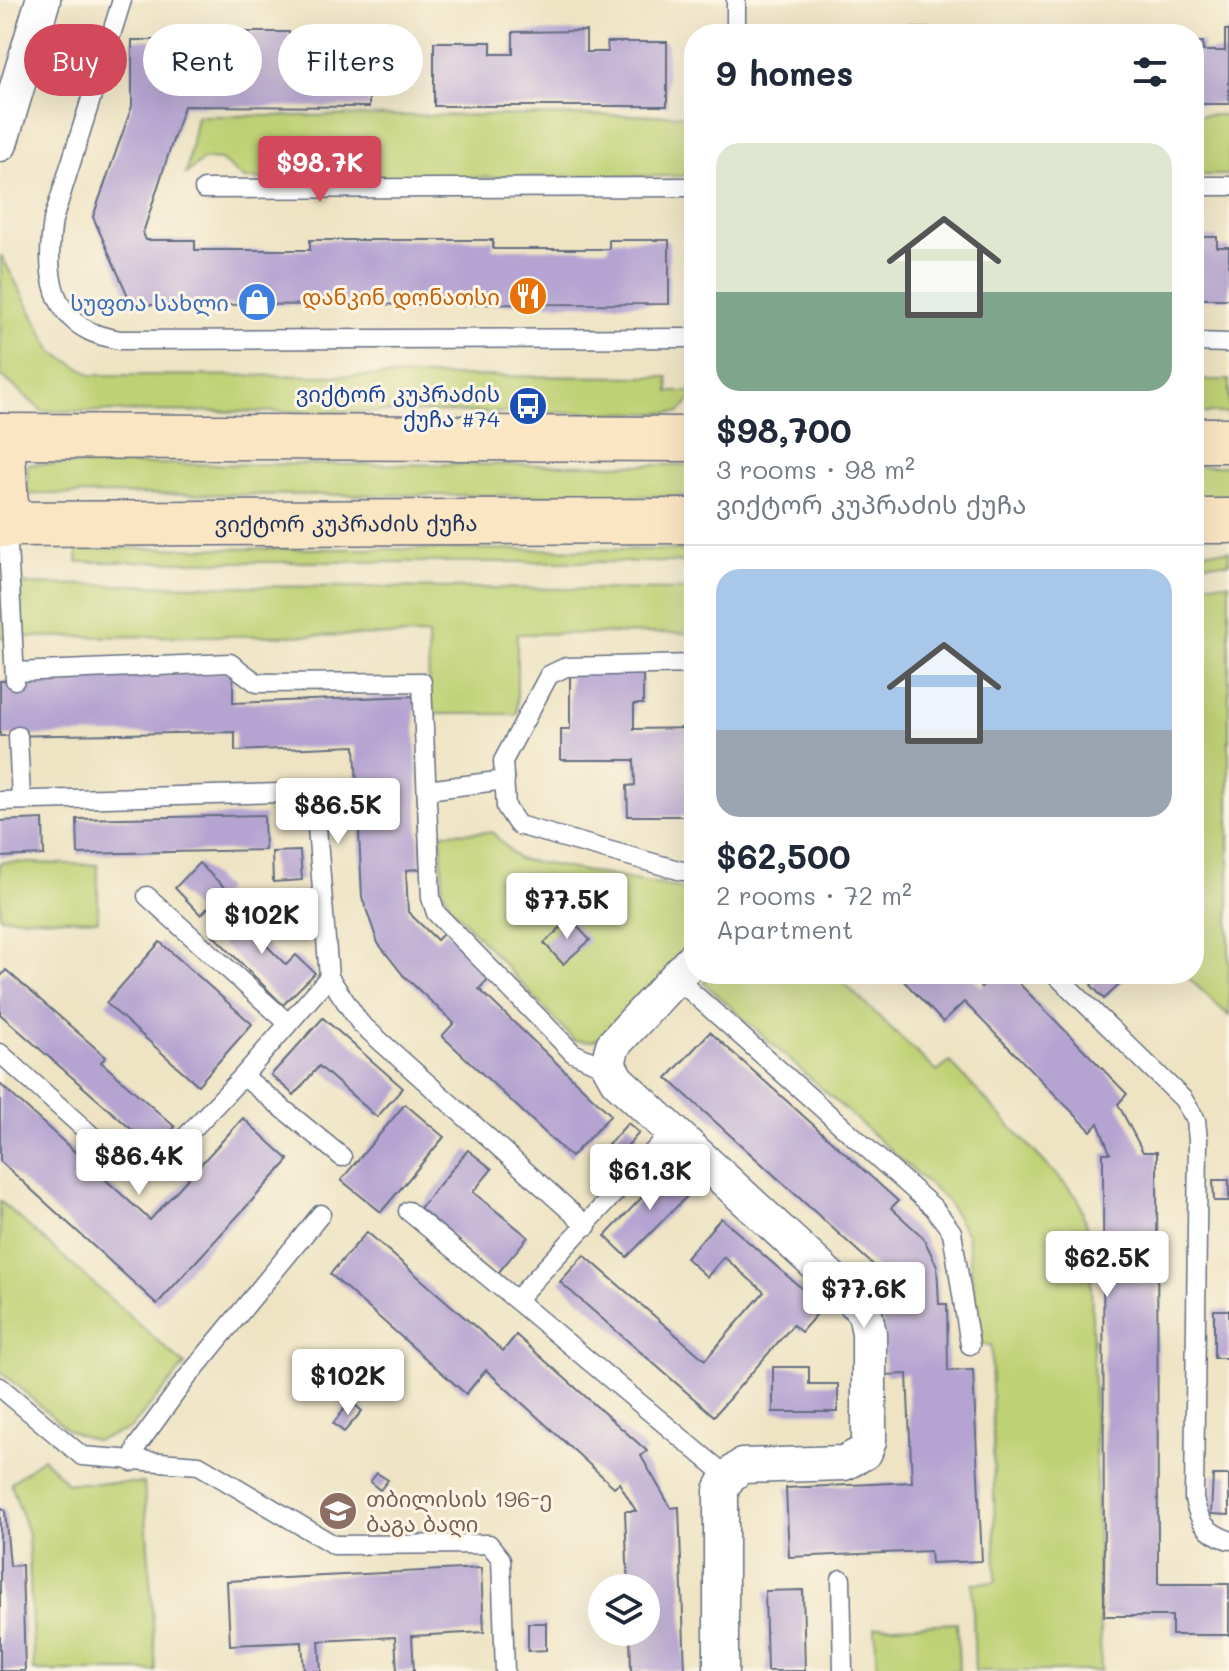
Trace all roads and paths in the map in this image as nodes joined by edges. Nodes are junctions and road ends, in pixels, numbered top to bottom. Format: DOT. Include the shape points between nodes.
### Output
graph roads {
  1 [pos="43,0"];
  2 [pos="122,0"];
  3 [pos="736,0"];
  4 [pos="736,24"];
  5 [pos="3,123"];
  6 [pos="1204,186"];
  7 [pos="1229,186"];
  8 [pos="684,187"];
  9 [pos="204,189"];
  10 [pos="684,338"];
  11 [pos="1204,342"];
  12 [pos="1229,343"];
  13 [pos="1,434"];
  14 [pos="684,439"];
  15 [pos="1204,440"];
  16 [pos="1229,440"];
  17 [pos="684,521"];
  18 [pos="1204,521"];
  19 [pos="1229,521"];
  20 [pos="4,524"];
  21 [pos="684,664"];
  22 [pos="18,736"];
  23 [pos="505,780"];
  24 [pos="427,790"];
  25 [pos="21,799"];
  26 [pos="0,801"];
  27 [pos="684,871"];
  28 [pos="147,896"];
  29 [pos="684,969"];
  30 [pos="329,977"];
  31 [pos="702,984"];
  32 [pos="1065,984"];
  33 [pos="288,1023"];
  34 [pos="0,1053"];
  35 [pos="608,1064"];
  36 [pos="243,1076"];
  37 [pos="672,1131"];
  38 [pos="342,1157"];
  39 [pos="408,1211"];
  40 [pos="321,1214"];
  41 [pos="587,1226"];
  42 [pos="516,1300"];
  43 [pos="970,1345"];
  44 [pos="0,1387"];
  45 [pos="132,1462"];
  46 [pos="728,1477"];
  47 [pos="1229,1540"];
  48 [pos="841,1579"];
  49 [pos="505,1671"];
  50 [pos="721,1671"];
  51 [pos="843,1671"];
  1 -- 5 [label="street"];
  2 -- 10 [label="lane" via="53,220 48,254 51,280 67,313 88,331 120,340"];
  3 -- 4 [label="lane"];
  6 -- 7 [label="lane"];
  8 -- 9 [label="lane"];
  11 -- 12 [label="lane"];
  13 -- 14 [label="main road"];
  13 -- 20 [label="main road"];
  15 -- 16 [label="main road"];
  17 -- 20 [label="main road, ვიქტორ კუპრაძის ქუჩა"];
  18 -- 19 [label="main road"];
  20 -- 24 [label="lane" via="15,676 230,663 257,683 422,682"];
  21 -- 23 [label="lane" via="566,667 549,675 503,761"];
  22 -- 25 [label="lane"];
  23 -- 24 [label="lane"];
  23 -- 27 [label="lane" via="506,807 518,825"];
  24 -- 35 [label="lane" via="436,913 573,1053"];
  25 -- 26 [label="lane"];
  25 -- 30 [label="lane" via="281,793 311,802"];
  28 -- 33 [label="lane"];
  29 -- 35 [label="street" via="613,1045"];
  30 -- 33 [label="lane"];
  30 -- 41 [label="lane" via="360,1023"];
  31 -- 43 [label="lane" via="934,1208 952,1232"];
  32 -- 47 [label="lane" via="1183,1099 1196,1120 1194,1499 1206,1529"];
  33 -- 36 [label="lane"];
  34 -- 36 [label="lane" via="121,1162 139,1170 156,1168"];
  35 -- 37 [label="street" via="617,1080"];
  36 -- 38 [label="lane"];
  37 -- 41 [label="lane"];
  37 -- 46 [label="street" via="847,1293 865,1313 869,1333 865,1452 844,1463 742,1466"];
  39 -- 42 [label="lane"];
  40 -- 45 [label="lane" via="186,1379 137,1446"];
  41 -- 42 [label="lane"];
  42 -- 46 [label="lane"];
  44 -- 45 [label="lane" via="82,1456"];
  45 -- 49 [label="lane" via="199,1465 334,1545 489,1544 501,1559"];
  46 -- 50 [label="street" via="721,1490"];
  48 -- 51 [label="lane"];
}
